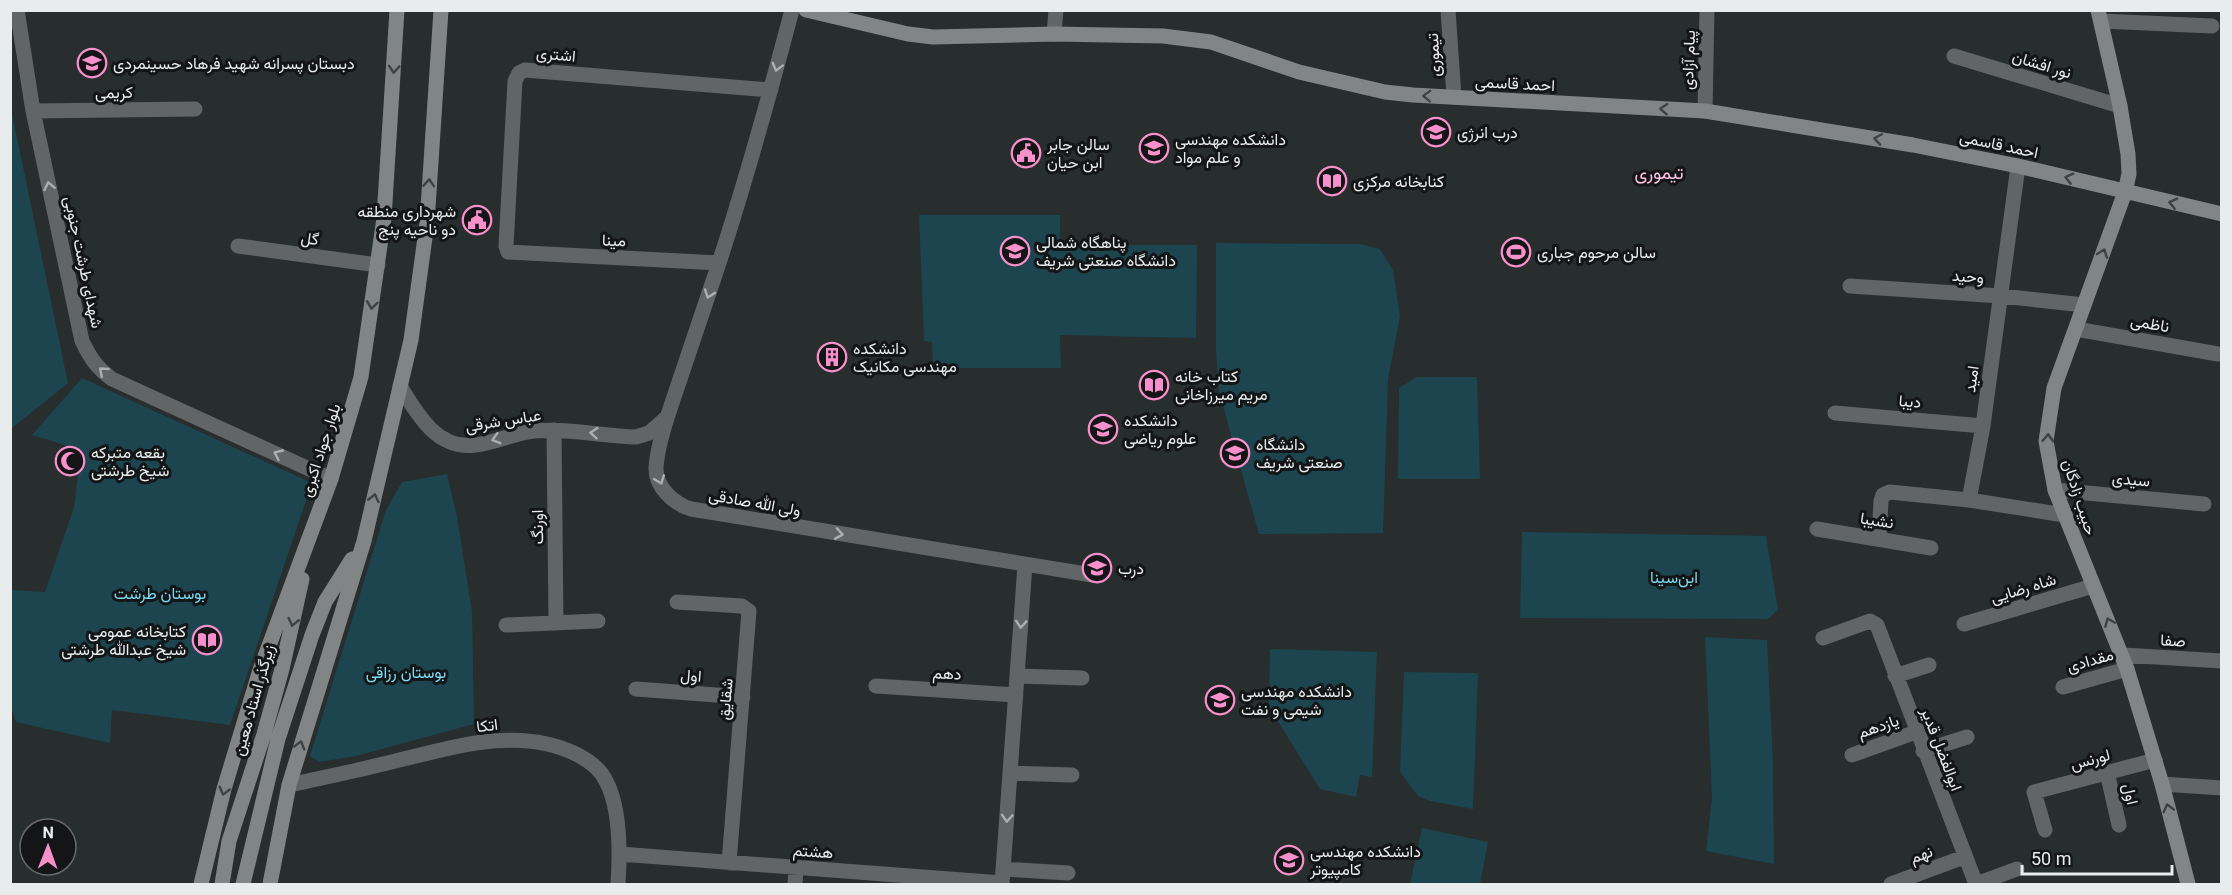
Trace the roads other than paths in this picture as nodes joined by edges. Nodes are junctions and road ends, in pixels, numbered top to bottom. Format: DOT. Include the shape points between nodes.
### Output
graph roads {
  1 [pos="17,10"];
  2 [pos="398,10"];
  3 [pos="441,10"];
  4 [pos="792,10"];
  5 [pos="806,10"];
  6 [pos="1056,10"];
  7 [pos="1449,10"];
  8 [pos="1707,10"];
  9 [pos="2099,16"];
  10 [pos="2212,26"];
  11 [pos="1054,34"];
  12 [pos="1954,56"];
  13 [pos="771,90"];
  14 [pos="1454,97"];
  15 [pos="2120,106"];
  16 [pos="195,110"];
  17 [pos="33,111"];
  18 [pos="1705,111"];
  19 [pos="2018,166"];
  20 [pos="2125,192"];
  21 [pos="2222,214"];
  22 [pos="238,246"];
  23 [pos="508,252"];
  24 [pos="719,262"];
  25 [pos="378,265"];
  26 [pos="1850,286"];
  27 [pos="2001,296"];
  28 [pos="2084,305"];
  29 [pos="2076,329"];
  30 [pos="2218,354"];
  31 [pos="400,386"];
  32 [pos="1835,413"];
  33 [pos="667,417"];
  34 [pos="1983,426"];
  35 [pos="554,430"];
  36 [pos="331,479"];
  37 [pos="2055,490"];
  38 [pos="1969,500"];
  39 [pos="2204,504"];
  40 [pos="2064,515"];
  41 [pos="315,524"];
  42 [pos="1817,529"];
  43 [pos="1879,538"];
  44 [pos="364,541"];
  45 [pos="1931,548"];
  46 [pos="1025,565"];
  47 [pos="1092,575"];
  48 [pos="2093,586"];
  49 [pos="677,602"];
  50 [pos="598,621"];
  51 [pos="556,623"];
  52 [pos="1964,624"];
  53 [pos="506,625"];
  54 [pos="1823,638"];
  55 [pos="2222,661"];
  56 [pos="2125,662"];
  57 [pos="1929,665"];
  58 [pos="1017,676"];
  59 [pos="1895,676"];
  60 [pos="1082,678"];
  61 [pos="876,686"];
  62 [pos="2062,687"];
  63 [pos="636,689"];
  64 [pos="1016,695"];
  65 [pos="743,697"];
  66 [pos="1916,732"];
  67 [pos="1967,737"];
  68 [pos="1923,751"];
  69 [pos="1852,755"];
  70 [pos="2155,760"];
  71 [pos="2107,772"];
  72 [pos="1010,773"];
  73 [pos="1072,775"];
  74 [pos="289,784"];
  75 [pos="2162,784"];
  76 [pos="2222,788"];
  77 [pos="2120,825"];
  78 [pos="2045,830"];
  79 [pos="620,854"];
  80 [pos="1964,857"];
  81 [pos="729,863"];
  82 [pos="796,868"];
  83 [pos="2017,868"];
  84 [pos="1068,873"];
  85 [pos="1002,879"];
  86 [pos="1976,884"];
  87 [pos="201,885"];
  88 [pos="222,885"];
  89 [pos="243,885"];
  90 [pos="270,885"];
  91 [pos="618,885"];
  92 [pos="795,885"];
  93 [pos="1891,885"];
  94 [pos="2188,885"];
  1 -- 17 [label="street, شهدای طرشت جنوبی"];
  2 -- 25 [label="main road, بلوار جواد اکبری, one-way"];
  31 -- 3 [label="main road, one-way" via="427,222"];
  4 -- 13 [label="street, ولی الله صادقی, one-way"];
  5 -- 11 [label="main road, احمد قاسمی" via="933,37"];
  6 -- 11 [label="street"];
  7 -- 14 [label="street, تیموری"];
  8 -- 18 [label="street, پیام آزادی"];
  9 -- 10 [label="street"];
  9 -- 15 [label="main road, حبیب زادگان"];
  14 -- 11 [label="main road, احمد قاسمی, one-way" via="1385,92 1299,72 1211,42 1163,36"];
  12 -- 15 [label="street, نور افشان"];
  13 -- 23 [label="street, اشتری" via="525,70 519,73 515,81"];
  13 -- 24 [label="street, ولی الله صادقی"];
  18 -- 14 [label="main road, احمد قاسمی, one-way"];
  15 -- 20 [label="main road, حبیب زادگان" via="2129,163"];
  16 -- 17 [label="street, کریمی"];
  36 -- 17 [label="street, شهدای طرشت جنوبی, one-way" via="112,379 99,369 82,342"];
  19 -- 18 [label="main road, احمد قاسمی, one-way"];
  20 -- 19 [label="main road, احمد قاسمی, one-way"];
  19 -- 27 [label="street, امید"];
  21 -- 20 [label="main road, احمد قاسمی, one-way"];
  28 -- 20 [label="main road, حبیب زادگان, one-way"];
  22 -- 25 [label="street, گل"];
  23 -- 24 [label="street, مینا"];
  24 -- 33 [label="street, ولی الله صادقی, one-way"];
  25 -- 36 [label="main road, بلوار جواد اکبری, one-way" via="361,377"];
  26 -- 27 [label="street, وحید"];
  27 -- 28 [label="street, وحید"];
  27 -- 34 [label="street, امید"];
  28 -- 29 [label="main road, حبیب زادگان"];
  29 -- 30 [label="street, ناظمی"];
  37 -- 29 [label="main road, حبیب زادگان, one-way" via="2046,441 2054,388"];
  35 -- 31 [label="street, عباس شرقی, one-way" via="514,434 477,446 444,440 423,422"];
  44 -- 31 [label="main road, one-way"];
  32 -- 34 [label="street, دیبا"];
  33 -- 35 [label="street, عباس شرقی, one-way" via="649,433 636,437"];
  33 -- 46 [label="street, ولی الله صادقی, one-way" via="656,467 657,480 681,506"];
  34 -- 38 [label="street, امید"];
  35 -- 51 [label="street, اورنگ"];
  36 -- 41 [label="main road, بلوار جواد اکبری"];
  37 -- 39 [label="street, سیدی"];
  37 -- 40 [label="main road, حبیب زادگان"];
  38 -- 40 [label="street"];
  38 -- 43 [label="street, نشیبا" via="1890,492 1881,501"];
  40 -- 48 [label="main road, حبیب زادگان"];
  41 -- 87 [label="main road, بلوار جواد اکبری, one-way" via="260,670 224,789"];
  41 -- 88 [label="main road, زیرگذر استاد معین, one-way" via="282,669 229,841"];
  42 -- 43 [label="street, نشیبا"];
  43 -- 45 [label="street, نشیبا"];
  74 -- 44 [label="main road, one-way"];
  44 -- 89 [label="main road" via="325,602 312,635 278,739"];
  46 -- 47 [label="street"];
  46 -- 58 [label="street, one-way"];
  48 -- 52 [label="street, شاه رضایی"];
  56 -- 48 [label="main road, حبیب زادگان, one-way"];
  49 -- 65 [label="street, شقایق" via="742,606 748,611"];
  50 -- 51 [label="street"];
  51 -- 53 [label="street"];
  54 -- 59 [label="street, ابوالفضل قدیر" via="1870,621 1877,625"];
  55 -- 56 [label="street, صفا"];
  56 -- 62 [label="street, مقدادی"];
  56 -- 70 [label="main road, حبیب زادگان"];
  57 -- 59 [label="street"];
  58 -- 60 [label="street"];
  58 -- 64 [label="street"];
  59 -- 66 [label="street, ابوالفضل قدیر"];
  61 -- 64 [label="street, دهم"];
  63 -- 65 [label="street, اول"];
  64 -- 72 [label="street"];
  65 -- 81 [label="street, شقایق"];
  66 -- 68 [label="street, ابوالفضل قدیر"];
  66 -- 69 [label="street, یازدهم"];
  67 -- 68 [label="street"];
  68 -- 80 [label="street, ابوالفضل قدیر"];
  70 -- 71 [label="street, لورنس"];
  70 -- 75 [label="main road, حبیب زادگان"];
  71 -- 77 [label="street, اول"];
  71 -- 78 [label="street, لورنس" via="2034,792"];
  72 -- 73 [label="street"];
  72 -- 85 [label="street, one-way"];
  74 -- 79 [label="street, اتکا" via="484,742 542,743 570,751 599,770 611,792"];
  74 -- 90 [label="main road"];
  75 -- 76 [label="street"];
  94 -- 75 [label="main road, حبیب زادگان, one-way"];
  79 -- 81 [label="street, هشتم"];
  79 -- 91 [label="street, اتکا"];
  80 -- 86 [label="street, ابوالفضل قدیر"];
  80 -- 93 [label="street, نهم"];
  81 -- 82 [label="street, هشتم"];
  82 -- 85 [label="street, هشتم"];
  82 -- 92 [label="street"];
  83 -- 86 [label="street"];
  84 -- 85 [label="street, هشتم"];
}
